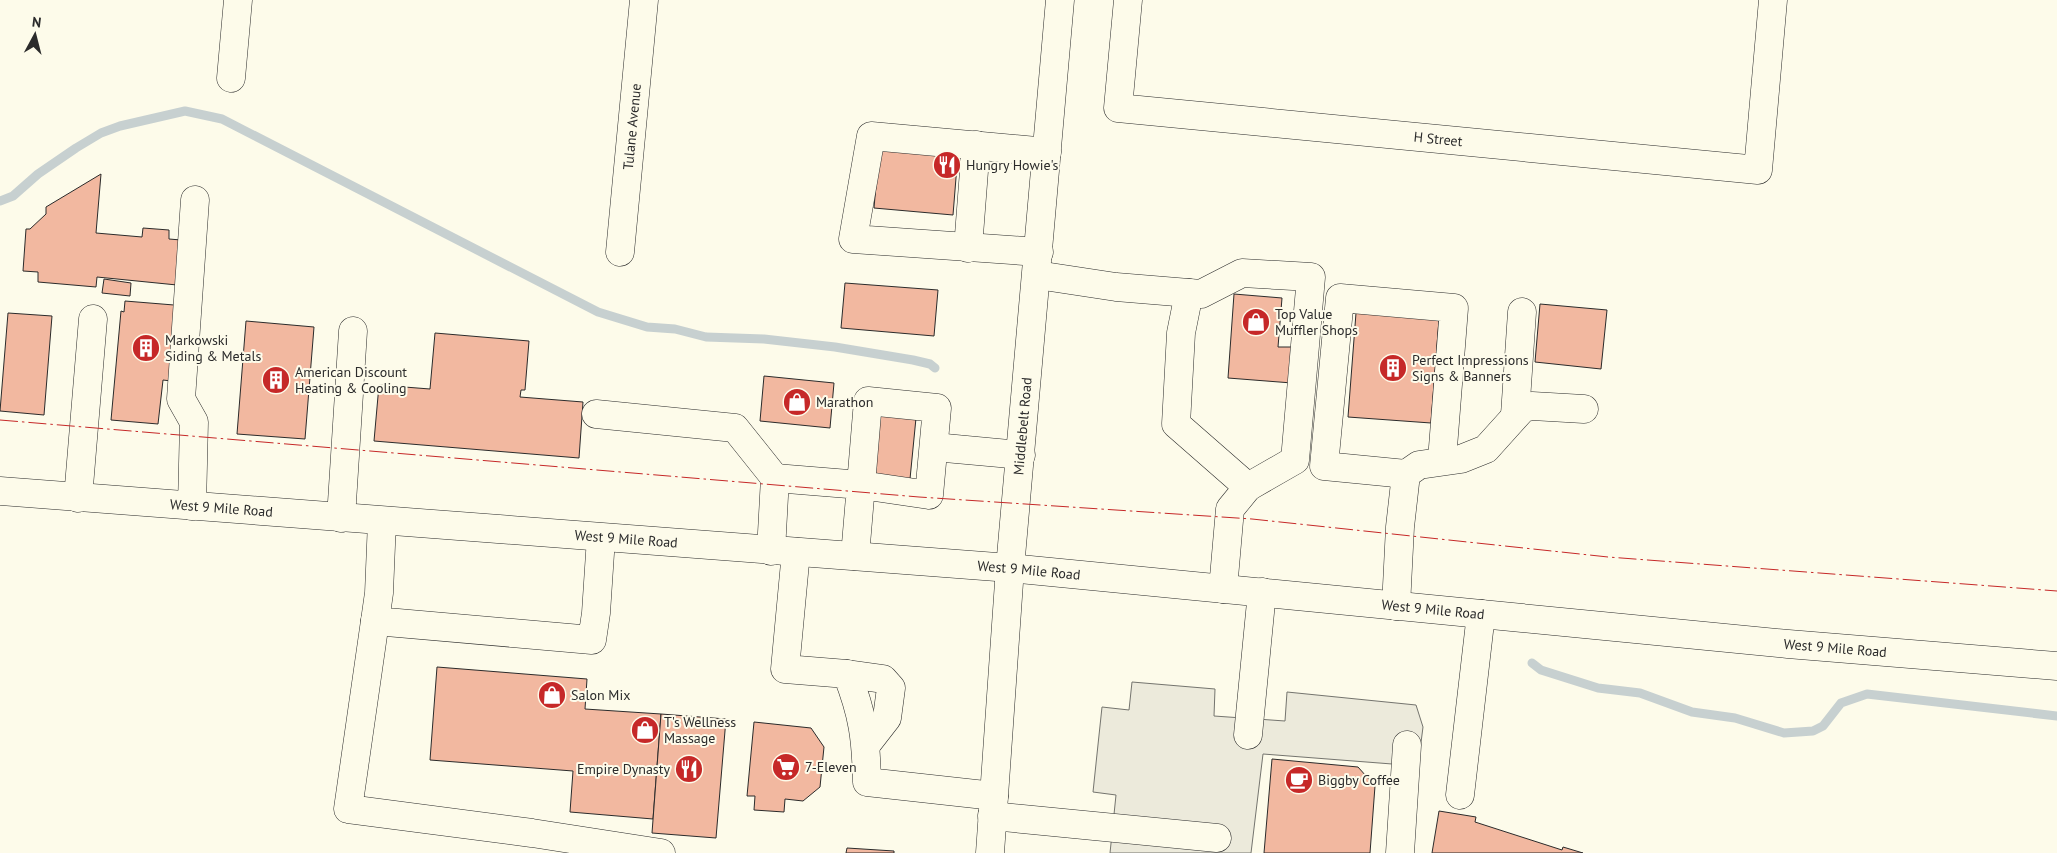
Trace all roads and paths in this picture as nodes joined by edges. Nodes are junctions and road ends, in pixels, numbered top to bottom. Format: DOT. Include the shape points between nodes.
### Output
graph roads {
  1 [pos="238,0"];
  2 [pos="644,0"];
  3 [pos="1060,0"];
  4 [pos="1128,0"];
  5 [pos="1773,0"];
  6 [pos="231,78"];
  7 [pos="976,145"];
  8 [pos="1047,152"];
  9 [pos="195,200"];
  10 [pos="968,248"];
  11 [pos="620,252"];
  12 [pos="1038,263"];
  13 [pos="1189,293"];
  14 [pos="1522,312"];
  15 [pos="94,319"];
  16 [pos="353,331"];
  17 [pos="1584,409"];
  18 [pos="596,414"];
  19 [pos="1515,415"];
  20 [pos="934,447"];
  21 [pos="1021,455"];
  22 [pos="1442,460"];
  23 [pos="1406,474"];
  24 [pos="775,478"];
  25 [pos="861,485"];
  26 [pos="1248,488"];
  27 [pos="0,491"];
  28 [pos="78,498"];
  29 [pos="192,506"];
  30 [pos="341,518"];
  31 [pos="382,521"];
  32 [pos="601,538"];
  33 [pos="784,552"];
  34 [pos="855,556"];
  35 [pos="1010,568"];
  36 [pos="1223,588"];
  37 [pos="1262,592"];
  38 [pos="1396,606"];
  39 [pos="1481,614"];
  40 [pos="375,621"];
  41 [pos="2057,666"];
  42 [pos="1248,735"];
  43 [pos="1407,745"];
  44 [pos="1460,795"];
  45 [pos="993,806"];
  46 [pos="1218,838"];
  47 [pos="661,853"];
  48 [pos="990,853"];
  49 [pos="1400,853"];
  1 -- 6 [label="street"];
  2 -- 11 [label="street, Tulane Avenue"];
  3 -- 8 [label="street, Middlebelt Road"];
  4 -- 5 [label="street, H Street" via="1118,108 1758,170"];
  7 -- 8 [label="street"];
  7 -- 10 [label="street"];
  7 -- 10 [label="street" via="872,136 853,239"];
  8 -- 12 [label="street, Middlebelt Road"];
  9 -- 29 [label="street" via="181,399 194,422"];
  10 -- 12 [label="street"];
  12 -- 13 [label="street" via="1116,287"];
  12 -- 21 [label="street, Middlebelt Road"];
  13 -- 26 [label="street" via="1181,333 1176,424"];
  13 -- 26 [label="street" via="1201,294 1242,273 1311,277 1295,460"];
  14 -- 19 [label="street"];
  15 -- 28 [label="street"];
  16 -- 30 [label="street"];
  17 -- 19 [label="street" via="1532,406"];
  18 -- 24 [label="street" via="734,428"];
  19 -- 22 [label="street" via="1486,449 1461,459"];
  20 -- 21 [label="street"];
  20 -- 25 [label="street" via="930,495"];
  20 -- 25 [label="street" via="938,408 868,401"];
  21 -- 35 [label="street, Middlebelt Road"];
  22 -- 23 [label="street" via="1419,465"];
  22 -- 23 [label="street" via="1454,308 1340,298 1324,466"];
  23 -- 38 [label="street"];
  24 -- 25 [label="street"];
  24 -- 33 [label="street"];
  25 -- 34 [label="street"];
  26 -- 36 [label="street" via="1230,509"];
  27 -- 28 [label="street, West 9 Mile Road"];
  28 -- 29 [label="street, West 9 Mile Road"];
  29 -- 30 [label="street, West 9 Mile Road"];
  30 -- 31 [label="street, West 9 Mile Road"];
  31 -- 32 [label="street, West 9 Mile Road"];
  31 -- 40 [label="street"];
  32 -- 33 [label="street, West 9 Mile Road"];
  32 -- 40 [label="street" via="592,640"];
  33 -- 34 [label="street, West 9 Mile Road"];
  33 -- 45 [label="street" via="785,669 847,674 860,707 866,745 866,782"];
  34 -- 35 [label="street, West 9 Mile Road"];
  35 -- 36 [label="street, West 9 Mile Road"];
  35 -- 45 [label="street, Middlebelt Road"];
  36 -- 37 [label="street, West 9 Mile Road"];
  37 -- 38 [label="street, West 9 Mile Road"];
  37 -- 42 [label="street"];
  38 -- 39 [label="street, West 9 Mile Road"];
  39 -- 41 [label="street, West 9 Mile Road"];
  39 -- 44 [label="street"];
  40 -- 47 [label="street" via="348,809"];
  43 -- 49 [label="street"];
  45 -- 46 [label="street"];
  45 -- 48 [label="street, Middlebelt Road"];
}
